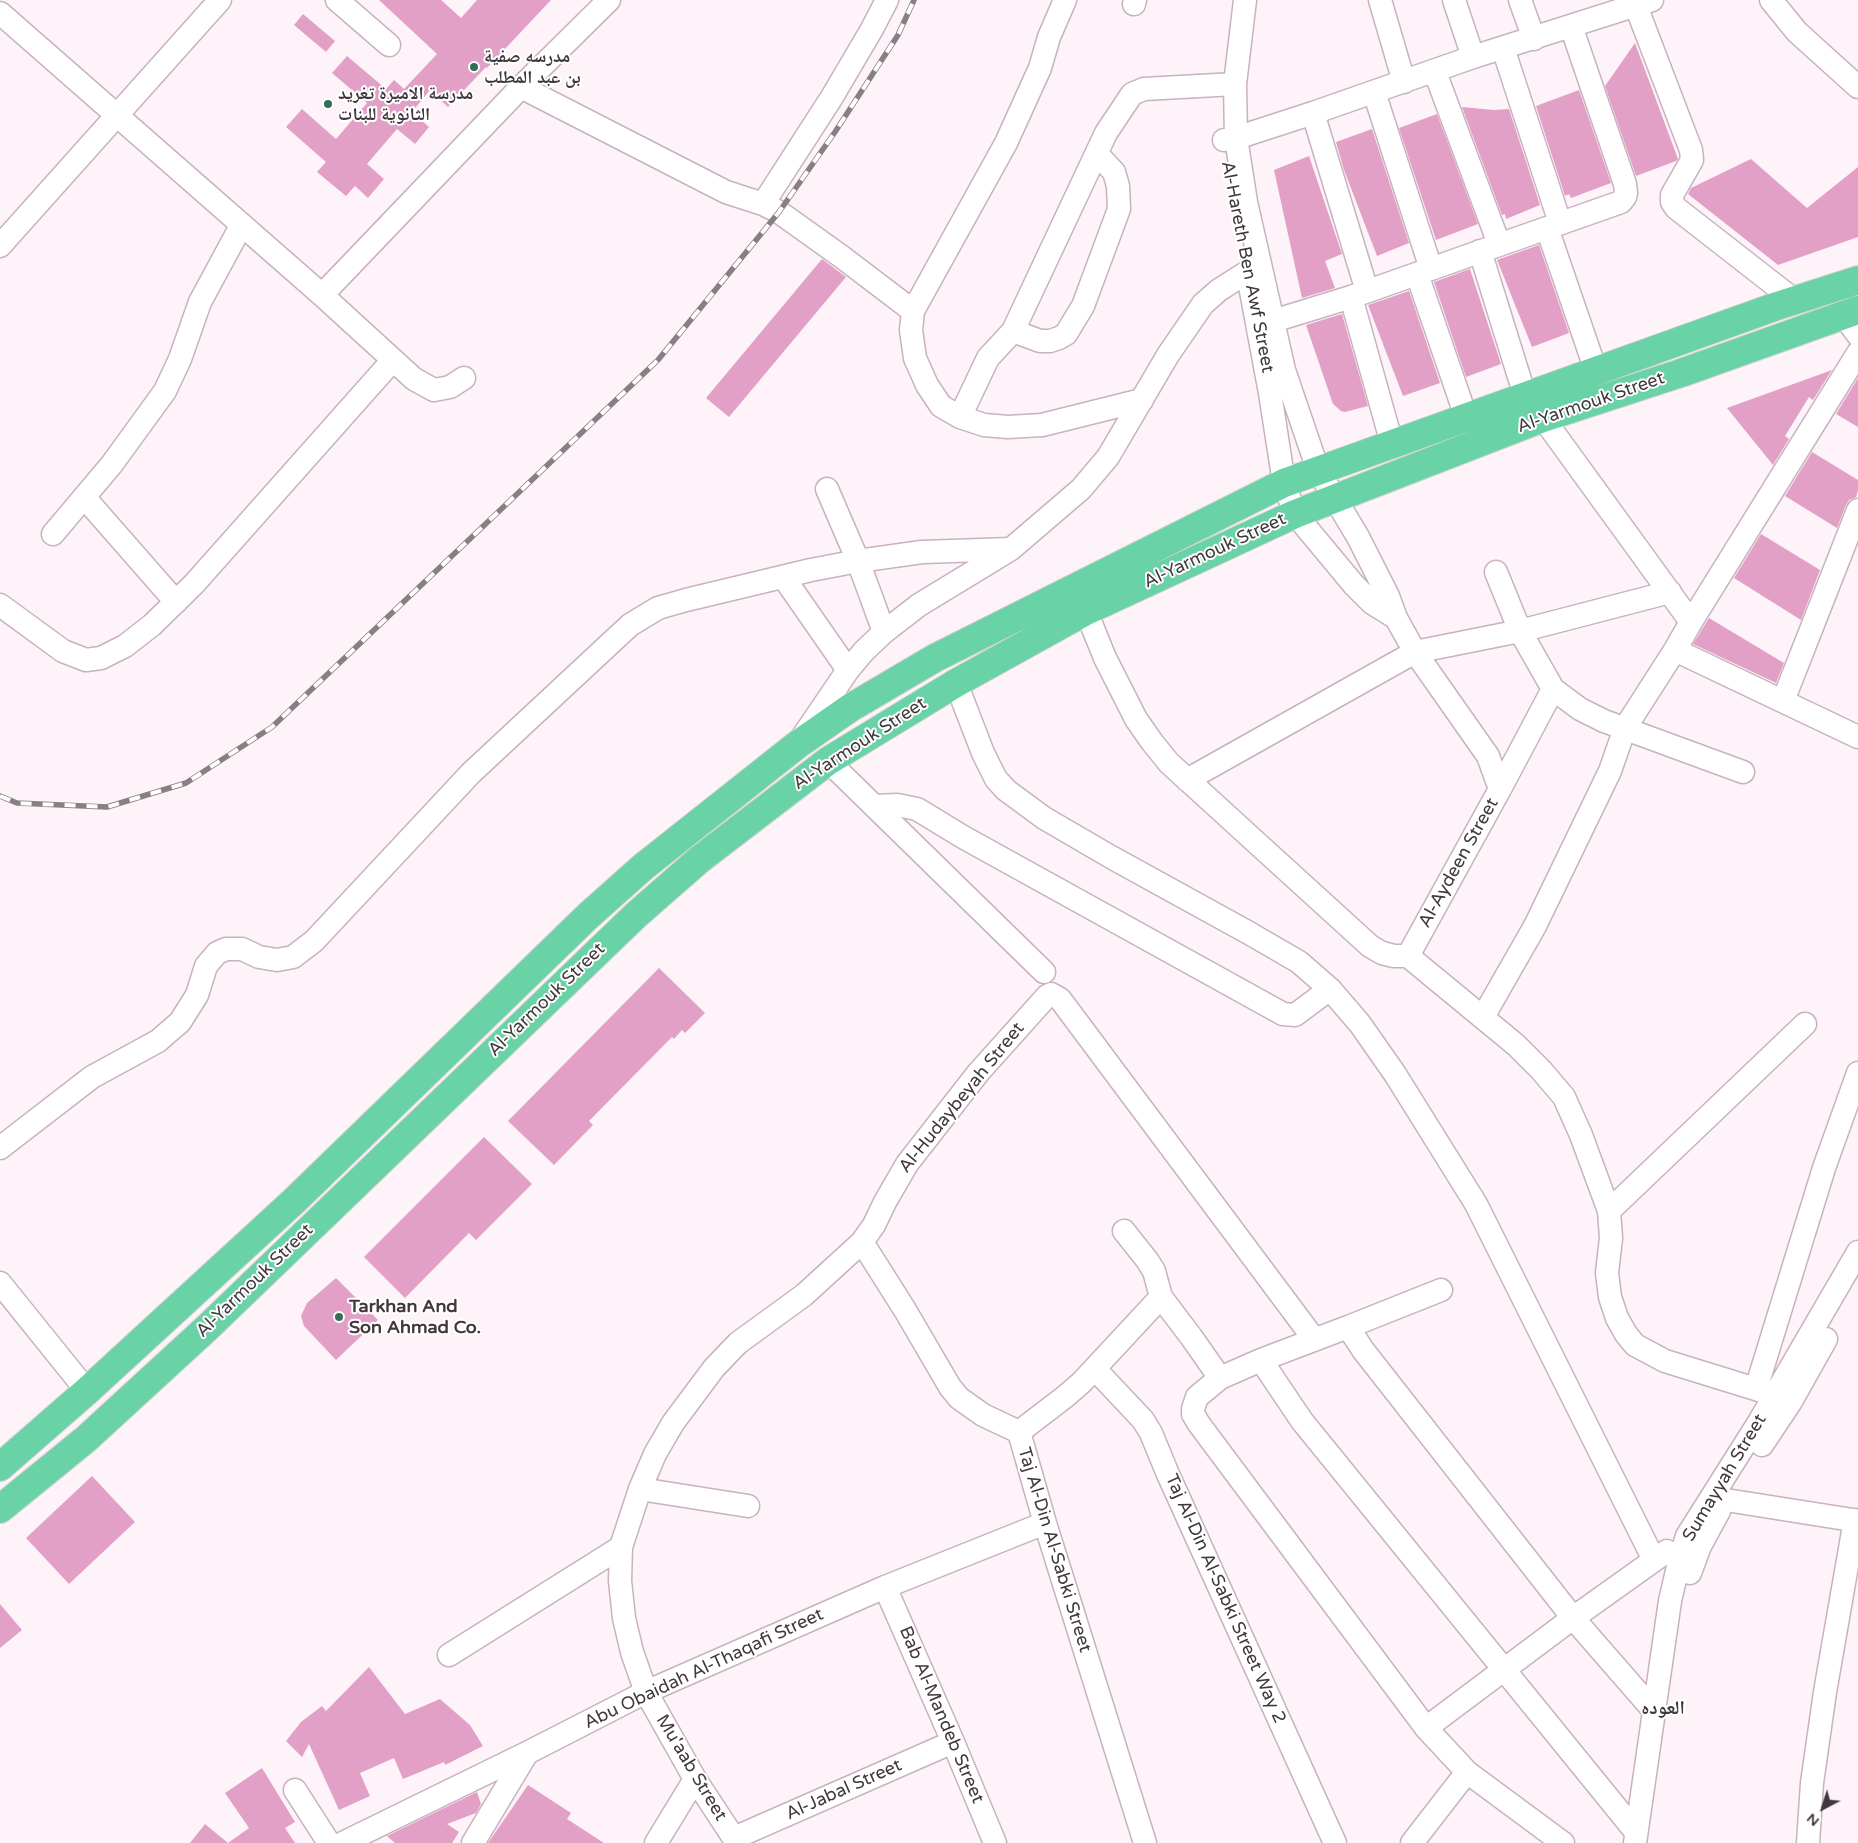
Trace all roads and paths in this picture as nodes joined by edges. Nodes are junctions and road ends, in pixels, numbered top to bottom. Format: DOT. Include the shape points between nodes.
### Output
graph roads {
  1 [pos="220,0"];
  2 [pos="337,0"];
  3 [pos="610,0"];
  4 [pos="887,0"];
  5 [pos="1065,0"];
  6 [pos="1232,0"];
  7 [pos="1245,0"];
  8 [pos="1380,0"];
  9 [pos="1454,0"];
  10 [pos="1520,0"];
  11 [pos="1771,0"];
  12 [pos="1644,3"];
  13 [pos="1602,8"];
  14 [pos="0,13"];
  15 [pos="1571,26"];
  16 [pos="1534,39"];
  17 [pos="389,45"];
  18 [pos="1504,48"];
  19 [pos="1473,57"];
  20 [pos="1434,72"];
  21 [pos="1404,82"];
  22 [pos="1230,84"];
  23 [pos="521,87"];
  24 [pos="1858,87"];
  25 [pos="1374,92"];
  26 [pos="1313,113"];
  27 [pos="117,116"];
  28 [pos="1230,139"];
  29 [pos="1097,154"];
  30 [pos="763,204"];
  31 [pos="1554,225"];
  32 [pos="241,226"];
  33 [pos="0,246"];
  34 [pos="1490,248"];
  35 [pos="1253,268"];
  36 [pos="1424,271"];
  37 [pos="1858,280"];
  38 [pos="1359,294"];
  39 [pos="322,296"];
  40 [pos="1794,300"];
  41 [pos="913,311"];
  42 [pos="1853,320"];
  43 [pos="1273,321"];
  44 [pos="1013,331"];
  45 [pos="1858,353"];
  46 [pos="392,361"];
  47 [pos="1596,371"];
  48 [pos="464,378"];
  49 [pos="1525,396"];
  50 [pos="1142,400"];
  51 [pos="960,417"];
  52 [pos="1466,417"];
  53 [pos="1543,418"];
  54 [pos="1392,444"];
  55 [pos="1318,470"];
  56 [pos="1284,483"];
  57 [pos="827,490"];
  58 [pos="84,497"];
  59 [pos="1340,506"];
  60 [pos="1858,510"];
  61 [pos="1301,521"];
  62 [pos="54,534"];
  63 [pos="1011,549"];
  64 [pos="858,561"];
  65 [pos="1496,572"];
  66 [pos="784,578"];
  67 [pos="1670,592"];
  68 [pos="176,602"];
  69 [pos="0,605"];
  70 [pos="1086,611"];
  71 [pos="1396,618"];
  72 [pos="1691,622"];
  73 [pos="1520,631"];
  74 [pos="884,632"];
  75 [pos="1676,650"];
  76 [pos="1415,652"];
  77 [pos="848,670"];
  78 [pos="956,683"];
  79 [pos="1553,689"];
  80 [pos="1783,701"];
  81 [pos="850,708"];
  82 [pos="1625,728"];
  83 [pos="1858,737"];
  84 [pos="865,738"];
  85 [pos="797,744"];
  86 [pos="828,761"];
  87 [pos="1743,772"];
  88 [pos="1187,780"];
  89 [pos="1500,788"];
  90 [pos="874,806"];
  91 [pos="1408,956"];
  92 [pos="1044,972"];
  93 [pos="1330,989"];
  94 [pos="1483,1017"];
  95 [pos="1805,1024"];
  96 [pos="1858,1073"];
  97 [pos="0,1148"];
  98 [pos="1609,1211"];
  99 [pos="1124,1231"];
  100 [pos="862,1242"];
  101 [pos="1858,1252"];
  102 [pos="1858,1282"];
  103 [pos="0,1283"];
  104 [pos="1440,1290"];
  105 [pos="1160,1297"];
  106 [pos="1348,1327"];
  107 [pos="1314,1339"];
  108 [pos="122,1358"];
  109 [pos="1260,1360"];
  110 [pos="1095,1369"];
  111 [pos="1220,1378"];
  112 [pos="145,1384"];
  113 [pos="87,1391"];
  114 [pos="1774,1395"];
  115 [pos="1019,1432"];
  116 [pos="0,1467"];
  117 [pos="640,1489"];
  118 [pos="1726,1500"];
  119 [pos="748,1506"];
  120 [pos="0,1509"];
  121 [pos="1856,1520"];
  122 [pos="1045,1523"];
  123 [pos="1687,1536"];
  124 [pos="621,1547"];
  125 [pos="1654,1560"];
  126 [pos="885,1587"];
  127 [pos="1574,1618"];
  128 [pos="450,1655"];
  129 [pos="1502,1670"];
  130 [pos="646,1692"];
  131 [pos="1654,1711"];
  132 [pos="1426,1728"];
  133 [pos="953,1742"];
  134 [pos="527,1753"];
  135 [pos="1467,1772"];
  136 [pos="695,1778"];
  137 [pos="296,1790"];
  138 [pos="1640,1840"];
  139 [pos="735,1841"];
  140 [pos="329,1843"];
  141 [pos="343,1843"];
  142 [pos="473,1843"];
  143 [pos="656,1843"];
  144 [pos="995,1843"];
  145 [pos="1145,1843"];
  146 [pos="1335,1843"];
  147 [pos="1412,1843"];
  148 [pos="1563,1843"];
  149 [pos="1808,1843"];
  1 -- 27 [label="street"];
  2 -- 17 [label="street"];
  3 -- 23 [label="street"];
  4 -- 30 [label="street" via="832,97"];
  5 -- 41 [label="street" via="1006,143"];
  6 -- 22 [label="street, Al-Hareth Ben Awf Street"];
  7 -- 22 [label="street, Al-Hareth Ben Awf Street"];
  8 -- 21 [label="street"];
  9 -- 19 [label="street"];
  10 -- 16 [label="street"];
  11 -- 24 [label="street" via="1797,32"];
  12 -- 13 [label="street"];
  12 -- 40 [label="street" via="1691,150 1692,160 1672,195 1672,202"];
  13 -- 15 [label="street"];
  14 -- 27 [label="street"];
  15 -- 16 [label="street"];
  15 -- 31 [label="street" via="1626,193 1621,202"];
  16 -- 18 [label="street"];
  18 -- 19 [label="street"];
  18 -- 31 [label="street"];
  19 -- 20 [label="street"];
  20 -- 21 [label="street"];
  20 -- 34 [label="street"];
  21 -- 25 [label="street"];
  22 -- 28 [label="street, Al-Hareth Ben Awf Street"];
  22 -- 29 [label="street" via="1144,89 1132,94"];
  23 -- 30 [label="street" via="726,192"];
  23 -- 39 [label="street"];
  25 -- 26 [label="street"];
  25 -- 36 [label="street"];
  26 -- 28 [label="street"];
  26 -- 38 [label="street"];
  27 -- 32 [label="street"];
  27 -- 33 [label="street"];
  28 -- 35 [label="street, Al-Hareth Ben Awf Street" via="1246,202"];
  29 -- 44 [label="street"];
  29 -- 44 [label="street" via="1114,172 1119,209 1083,306 1066,334 1059,338 1040,341"];
  30 -- 41 [label="street" via="809,232"];
  31 -- 34 [label="street"];
  31 -- 47 [label="street"];
  32 -- 39 [label="street"];
  32 -- 58 [label="street" via="200,302 165,391"];
  34 -- 36 [label="street"];
  34 -- 49 [label="street"];
  35 -- 43 [label="street, Al-Hareth Ben Awf Street"];
  35 -- 50 [label="street" via="1203,304"];
  35 -- 56 [label="street, Al-Hareth Ben Awf Street"];
  36 -- 38 [label="street"];
  36 -- 52 [label="street"];
  37 -- 40 [label="highway, Al-Yarmouk Street"];
  38 -- 43 [label="street"];
  38 -- 54 [label="street"];
  39 -- 46 [label="street"];
  40 -- 47 [label="highway, Al-Yarmouk Street"];
  41 -- 51 [label="street" via="911,330 915,358 941,406"];
  42 -- 53 [label="highway, Al-Yarmouk Street"];
  43 -- 55 [label="street, Al-Hareth Ben Awf Street" via="1284,370"];
  44 -- 51 [label="street" via="988,358"];
  45 -- 72 [label="street"];
  46 -- 48 [label="street" via="434,390 450,387"];
  46 -- 68 [label="street"];
  47 -- 49 [label="highway, Al-Yarmouk Street"];
  49 -- 52 [label="highway, Al-Yarmouk Street"];
  50 -- 51 [label="street" via="1042,426 984,425"];
  50 -- 63 [label="street" via="1108,457 1081,489"];
  52 -- 54 [label="highway, Al-Yarmouk Street"];
  53 -- 59 [label="highway, Al-Yarmouk Street"];
  53 -- 67 [label="street"];
  54 -- 55 [label="highway, Al-Yarmouk Street"];
  55 -- 56 [label="highway, Al-Yarmouk Street"];
  55 -- 59 [label="street, Al-Hareth Ben Awf Street"];
  56 -- 61 [label="street, Al-Hareth Ben Awf Street"];
  56 -- 81 [label="highway, Al-Yarmouk Street" via="935,658"];
  57 -- 64 [label="street"];
  58 -- 62 [label="street"];
  58 -- 68 [label="street"];
  59 -- 61 [label="highway, Al-Yarmouk Street"];
  59 -- 71 [label="street, Al-Aydeen Street" via="1388,596"];
  60 -- 80 [label="street"];
  61 -- 70 [label="highway, Al-Yarmouk Street"];
  61 -- 71 [label="street, Al-Aydeen Street" via="1354,585 1372,603"];
  63 -- 64 [label="street" via="922,552"];
  63 -- 74 [label="street" via="919,605"];
  64 -- 66 [label="street"];
  64 -- 74 [label="street"];
  65 -- 73 [label="street"];
  66 -- 77 [label="street"];
  66 -- 97 [label="street" via="658,608 630,625 471,773 314,941 293,957 277,960 259,957 242,949 226,949 217,953 206,966 196,995 180,1022 158,1041 92,1077"];
  67 -- 72 [label="street"];
  67 -- 73 [label="street"];
  68 -- 69 [label="street" via="125,646 101,658 86,660 63,651"];
  70 -- 78 [label="highway, Al-Yarmouk Street"];
  70 -- 88 [label="street" via="1105,658 1136,719 1169,763"];
  71 -- 76 [label="street, Al-Aydeen Street"];
  72 -- 75 [label="street"];
  73 -- 76 [label="street"];
  73 -- 79 [label="street"];
  74 -- 77 [label="street"];
  75 -- 80 [label="street"];
  75 -- 82 [label="street"];
  76 -- 88 [label="street"];
  76 -- 89 [label="street, Al-Aydeen Street" via="1488,756"];
  77 -- 85 [label="street"];
  78 -- 84 [label="highway, Al-Yarmouk Street"];
  78 -- 93 [label="street" via="996,779 1016,798 1112,858 1298,962"];
  79 -- 82 [label="street" via="1580,709"];
  79 -- 89 [label="street"];
  80 -- 83 [label="street"];
  81 -- 84 [label="highway"];
  81 -- 85 [label="highway, Al-Yarmouk Street"];
  82 -- 87 [label="street"];
  82 -- 94 [label="street" via="1610,772 1535,926"];
  84 -- 86 [label="highway, Al-Yarmouk Street"];
  85 -- 108 [label="highway, Al-Yarmouk Street" via="643,866 588,916 301,1194"];
  86 -- 90 [label="street"];
  86 -- 112 [label="highway, Al-Yarmouk Street" via="700,858 636,915"];
  88 -- 91 [label="street" via="1370,946 1382,953"];
  89 -- 91 [label="street, Al-Aydeen Street"];
  90 -- 92 [label="street"];
  90 -- 93 [label="street" via="897,805 916,809 1283,1014 1295,1015"];
  91 -- 94 [label="street"];
  93 -- 125 [label="street" via="1360,1024 1395,1074 1476,1204"];
  94 -- 98 [label="street" via="1541,1070 1564,1097"];
  95 -- 98 [label="street"];
  96 -- 114 [label="street" via="1824,1168"];
  98 -- 114 [label="street" via="1611,1238 1607,1273 1610,1297 1617,1318 1635,1345 1665,1361"];
  99 -- 105 [label="street" via="1148,1260 1157,1279"];
  100 -- 107 [label="street, Al-Hudaybeyah Street" via="907,1164 978,1073 1039,1003 1051,994 1060,999"];
  100 -- 115 [label="street" via="959,1398 983,1415"];
  100 -- 117 [label="street, Al-Hudaybeyah Street" via="804,1295 738,1343 714,1368 673,1423"];
  101 -- 114 [label="street, Sumayyah Street"];
  102 -- 114 [label="street, Sumayyah Street"];
  103 -- 113 [label="street"];
  104 -- 106 [label="street"];
  105 -- 110 [label="street, Taj Al-Din Al-Sabki Street"];
  105 -- 111 [label="street"];
  106 -- 107 [label="street"];
  106 -- 127 [label="street"];
  107 -- 109 [label="street"];
  108 -- 112 [label="highway"];
  108 -- 113 [label="highway, Al-Yarmouk Street"];
  109 -- 111 [label="street"];
  109 -- 129 [label="street" via="1302,1421"];
  110 -- 115 [label="street, Taj Al-Din Al-Sabki Street"];
  110 -- 146 [label="street, Taj Al-Din Al-Sabki Street Way 2" via="1134,1409 1151,1433"];
  111 -- 132 [label="street" via="1197,1397 1193,1414"];
  112 -- 120 [label="highway, Al-Yarmouk Street" via="86,1439"];
  113 -- 116 [label="highway, Al-Yarmouk Street"];
  114 -- 118 [label="street, Sumayyah Street"];
  114 -- 123 [label="street, Sumayyah Street"];
  115 -- 122 [label="street, Taj Al-Din Al-Sabki Street"];
  117 -- 119 [label="street"];
  117 -- 124 [label="street, Al-Hudaybeyah Street"];
  118 -- 121 [label="street"];
  118 -- 138 [label="street, Sumayyah Street" via="1700,1546 1685,1594"];
  121 -- 149 [label="street" via="1825,1692 1812,1783"];
  122 -- 126 [label="street, Abu Obaidah Al-Thaqafi Street"];
  122 -- 145 [label="street, Taj Al-Din Al-Sabki Street"];
  123 -- 125 [label="street"];
  123 -- 131 [label="street, Sumayyah Street" via="1670,1601"];
  124 -- 128 [label="street"];
  124 -- 130 [label="street, Al-Hudaybeyah Street" via="624,1618"];
  125 -- 127 [label="street"];
  126 -- 130 [label="street, Abu Obaidah Al-Thaqafi Street"];
  126 -- 133 [label="street, Bab Al-Mandeb Street"];
  127 -- 129 [label="street"];
  127 -- 131 [label="street"];
  129 -- 132 [label="street"];
  129 -- 138 [label="street"];
  130 -- 134 [label="street, Abu Obaidah Al-Thaqafi Street"];
  130 -- 136 [label="street, Mu'aab Street"];
  131 -- 138 [label="street, Sumayyah Street"];
  132 -- 135 [label="street"];
  133 -- 139 [label="street, Al-Jabal Street"];
  133 -- 144 [label="street, Bab Al-Mandeb Street"];
  134 -- 141 [label="street, Abu Obaidah Al-Thaqafi Street"];
  134 -- 142 [label="street"];
  135 -- 147 [label="street"];
  135 -- 148 [label="street"];
  136 -- 139 [label="street, Mu'aab Street"];
  136 -- 143 [label="street"];
  137 -- 140 [label="street"];
}
